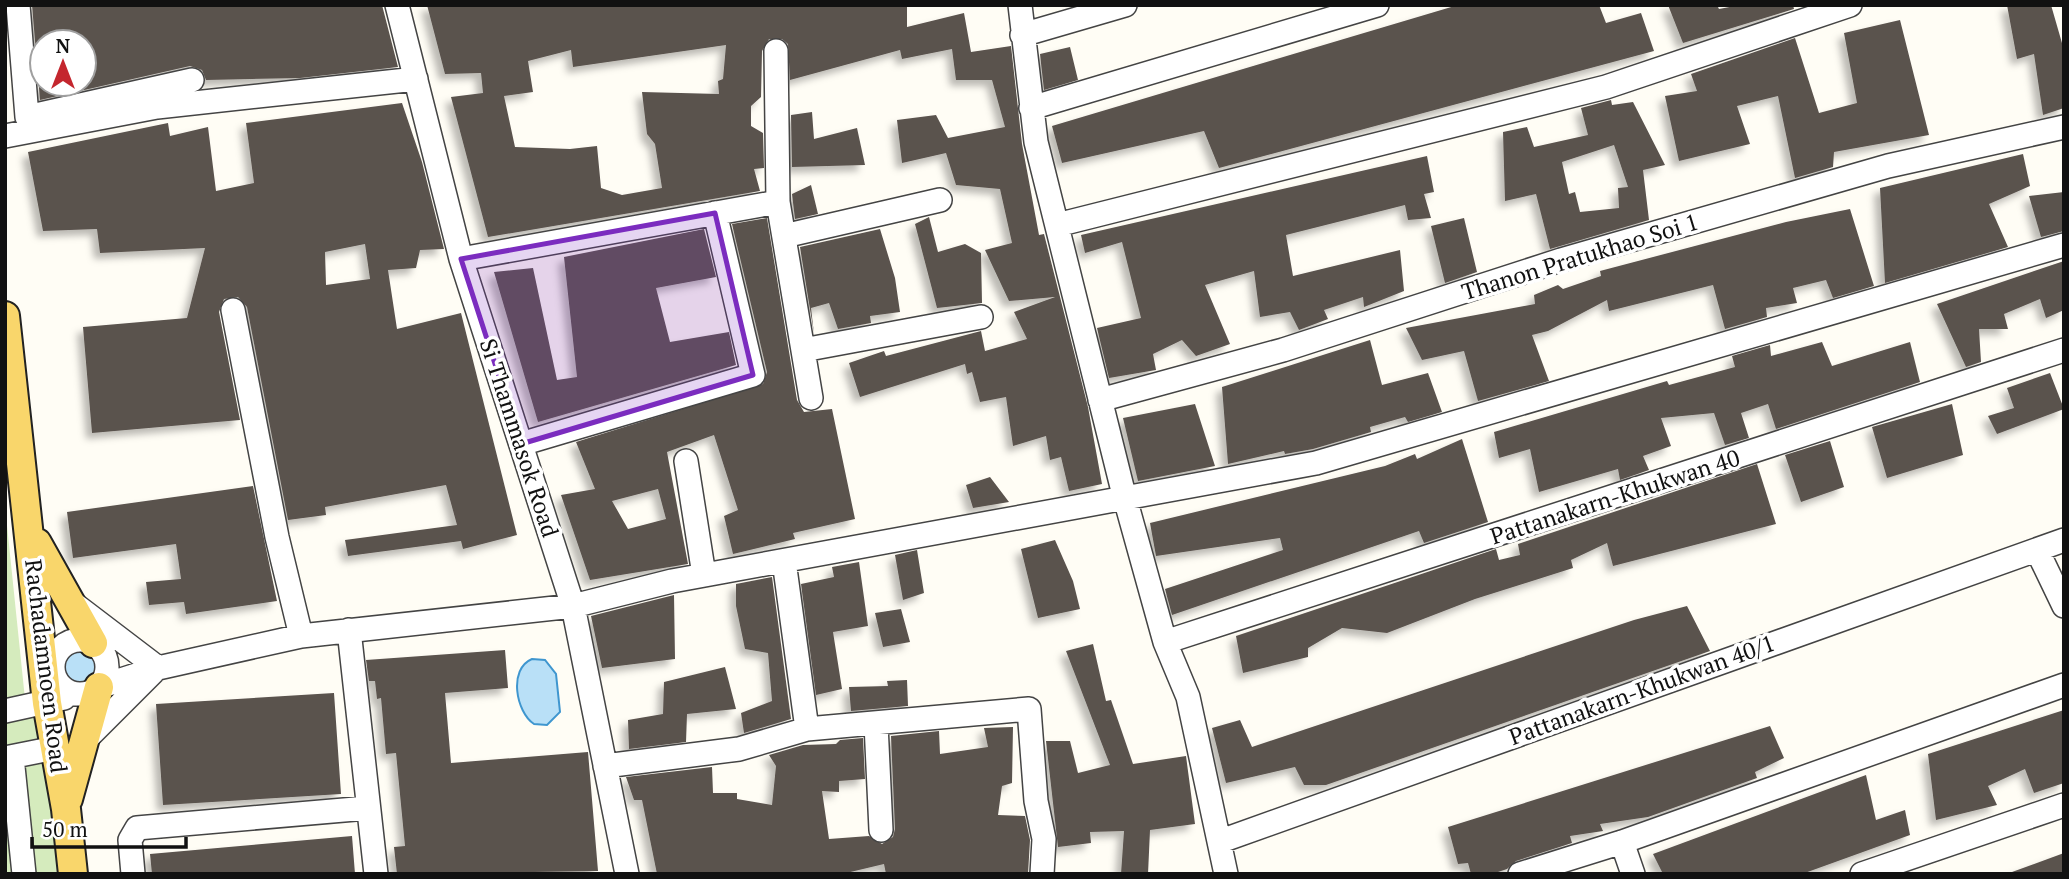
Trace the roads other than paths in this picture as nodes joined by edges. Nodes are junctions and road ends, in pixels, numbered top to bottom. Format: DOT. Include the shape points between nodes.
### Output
graph roads {
  1 [pos="18,5"];
  2 [pos="397,5"];
  3 [pos="1020,5"];
  4 [pos="1125,5"];
  5 [pos="1377,5"];
  6 [pos="1850,5"];
  7 [pos="1022,35"];
  8 [pos="776,51"];
  9 [pos="416,79"];
  10 [pos="192,80"];
  11 [pos="1031,108"];
  12 [pos="2064,127"];
  13 [pos="5,136"];
  14 [pos="940,200"];
  15 [pos="778,202"];
  16 [pos="715,213"];
  17 [pos="1057,226"];
  18 [pos="784,236"];
  19 [pos="2064,245"];
  20 [pos="461,259"];
  21 [pos="233,310"];
  22 [pos="5,316"];
  23 [pos="981,317"];
  24 [pos="803,350"];
  25 [pos="2064,350"];
  26 [pos="811,398"];
  27 [pos="1100,400"];
  28 [pos="521,444"];
  29 [pos="13,461"];
  30 [pos="686,461"];
  31 [pos="1125,499"];
  32 [pos="29,524"];
  33 [pos="2064,540"];
  34 [pos="2037,550"];
  35 [pos="784,561"];
  36 [pos="704,575"];
  37 [pos="68,600"];
  38 [pos="573,606"];
  39 [pos="2064,606"];
  40 [pos="349,630"];
  41 [pos="301,636"];
  42 [pos="41,642"];
  43 [pos="82,642"];
  44 [pos="1165,642"];
  45 [pos="158,668"];
  46 [pos="2064,685"];
  47 [pos="88,691"];
  48 [pos="47,703"];
  49 [pos="8,707"];
  50 [pos="876,724"];
  51 [pos="807,729"];
  52 [pos="83,742"];
  53 [pos="55,748"];
  54 [pos="9,758"];
  55 [pos="605,766"];
  56 [pos="2064,805"];
  57 [pos="66,808"];
  58 [pos="367,808"];
  59 [pos="881,830"];
  60 [pos="1221,841"];
  61 [pos="1622,842"];
  62 [pos="24,874"];
  63 [pos="73,874"];
  64 [pos="133,874"];
  65 [pos="376,874"];
  66 [pos="627,874"];
  67 [pos="1042,874"];
  68 [pos="1226,874"];
  69 [pos="1520,874"];
  70 [pos="1633,874"];
  71 [pos="1862,874"];
  1 -- 10 [label="street" via="27,117"];
  2 -- 9 [label="street, Si Thammasok Road"];
  3 -- 7 [label="street"];
  4 -- 7 [label="street"];
  5 -- 11 [label="street"];
  6 -- 17 [label="street" via="1606,87"];
  7 -- 11 [label="street"];
  8 -- 15 [label="street"];
  9 -- 13 [label="street" via="157,107"];
  9 -- 20 [label="street, Si Thammasok Road"];
  11 -- 17 [label="street"];
  12 -- 27 [label="street, Thanon Pratukhao Soi 1" via="1888,166 1561,260 1283,350"];
  14 -- 18 [label="street"];
  15 -- 16 [label="street"];
  15 -- 18 [label="street"];
  16 -- 20 [label="street"];
  16 -- 28 [label="street" via="753,375"];
  17 -- 27 [label="street"];
  18 -- 24 [label="street"];
  19 -- 31 [label="street" via="1316,463"];
  20 -- 28 [label="street, Si Thammasok Road"];
  21 -- 41 [label="street" via="276,537"];
  22 -- 29 [label="main road, Rachadamnoen Road"];
  23 -- 24 [label="street"];
  24 -- 26 [label="street"];
  25 -- 44 [label="street, Pattanakarn-Khukwan 40"];
  27 -- 31 [label="street"];
  28 -- 38 [label="street, Si Thammasok Road"];
  29 -- 32 [label="main road, Rachadamnoen Road"];
  30 -- 36 [label="street"];
  31 -- 35 [label="street"];
  31 -- 44 [label="street"];
  32 -- 37 [label="main road, Rachadamnoen Road"];
  32 -- 42 [label="main road, Rachadamnoen Road"];
  33 -- 34 [label="street, Pattanakarn-Khukwan 40/1"];
  34 -- 39 [label="street"];
  34 -- 60 [label="street, Pattanakarn-Khukwan 40/1"];
  35 -- 36 [label="street"];
  35 -- 51 [label="street"];
  36 -- 38 [label="street"];
  37 -- 43 [label="main road, Rachadamnoen Road"];
  37 -- 45 [label="street"];
  38 -- 40 [label="street"];
  38 -- 55 [label="street, Si Thammasok Road"];
  40 -- 41 [label="street"];
  40 -- 58 [label="street"];
  41 -- 45 [label="street"];
  42 -- 43 [label="street"];
  42 -- 48 [label="main road, Rachadamnoen Road"];
  43 -- 45 [label="street"];
  43 -- 47 [label="street" via="100,648 108,663 108,672"];
  43 -- 47 [label="street" via="58,651 54,675 63,688"];
  44 -- 60 [label="street" via="1188,696"];
  45 -- 47 [label="street"];
  45 -- 52 [label="street"];
  46 -- 61 [label="street"];
  47 -- 48 [label="street"];
  47 -- 52 [label="main road, Rachadamnoen Road"];
  48 -- 49 [label="street"];
  48 -- 53 [label="main road, Rachadamnoen Road"];
  50 -- 51 [label="street"];
  50 -- 59 [label="street"];
  50 -- 67 [label="street" via="1029,709 1036,801 1044,839"];
  51 -- 55 [label="street" via="739,749"];
  52 -- 57 [label="main road, Rachadamnoen Road"];
  53 -- 54 [label="street"];
  53 -- 57 [label="main road, Rachadamnoen Road"];
  54 -- 62 [label="street"];
  55 -- 66 [label="street, Si Thammasok Road"];
  56 -- 71 [label="street"];
  57 -- 63 [label="main road, Rachadamnoen Road"];
  58 -- 64 [label="street" via="137,828 130,841"];
  58 -- 65 [label="street"];
  60 -- 68 [label="street"];
  61 -- 69 [label="street"];
  61 -- 70 [label="street"];
}
